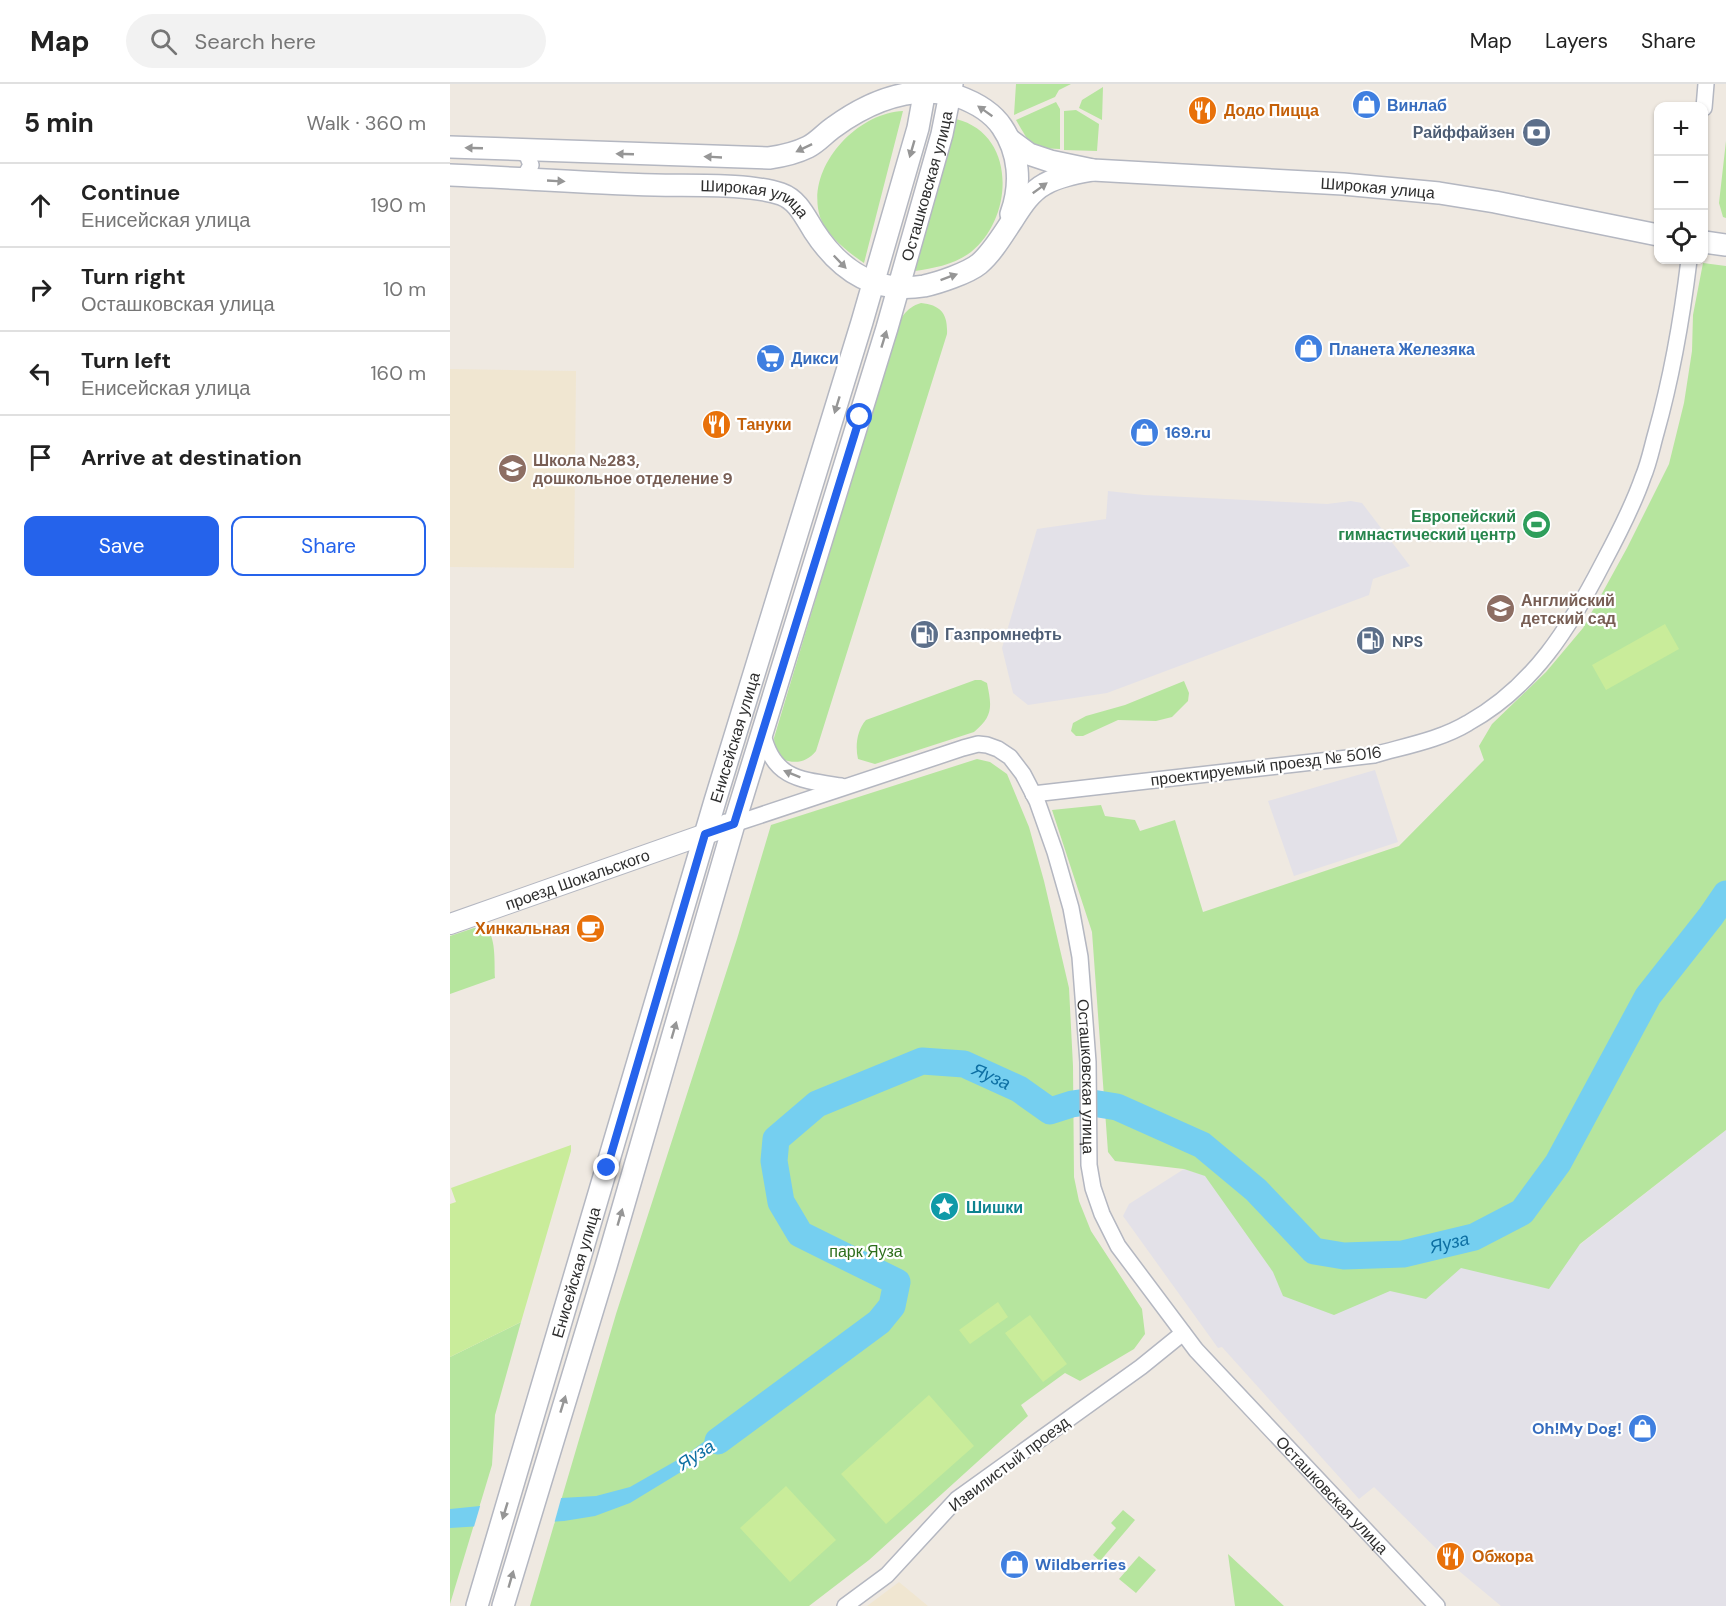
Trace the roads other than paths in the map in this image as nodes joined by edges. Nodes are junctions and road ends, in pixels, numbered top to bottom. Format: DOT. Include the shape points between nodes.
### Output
graph roads {
  1 [pos="1706,84"];
  2 [pos="925,88"];
  3 [pos="952,89"];
  4 [pos="1704,102"];
  5 [pos="1010,140"];
  6 [pos="450,147"];
  7 [pos="517,150"];
  8 [pos="1093,170"];
  9 [pos="450,175"];
  10 [pos="516,178"];
  11 [pos="1005,231"];
  12 [pos="1654,234"];
  13 [pos="1708,243"];
  14 [pos="1726,245"];
  15 [pos="1689,264"];
  16 [pos="873,284"];
  17 [pos="898,288"];
  18 [pos="768,632"];
  19 [pos="792,639"];
  20 [pos="763,734"];
  21 [pos="844,787"];
  22 [pos="1033,794"];
  23 [pos="715,801"];
  24 [pos="734,824"];
  25 [pos="705,834"];
  26 [pos="450,924"];
  27 [pos="1183,1334"];
  28 [pos="477,1606"];
  29 [pos="503,1606"];
  30 [pos="845,1606"];
  31 [pos="1437,1606"];
  1 -- 4 [label="street"];
  2 -- 3 [label="main road, Широкая улица"];
  2 -- 7 [label="main road, Широкая улица, one-way" via="879,100 810,146 769,158"];
  2 -- 16 [label="main road, Осташковская улица, one-way" via="918,128"];
  5 -- 3 [label="main road, Широкая улица, one-way" via="997,119"];
  3 -- 17 [label="main road, Осташковская улица"];
  5 -- 8 [label="main road" via="1029,154 1050,162"];
  5 -- 11 [label="main road" via="1017,162 1017,185"];
  7 -- 6 [label="main road, Широкая улица, one-way"];
  7 -- 10 [label="street" via="527,155 531,165 526,174"];
  11 -- 8 [label="main road, Широкая улица, one-way" via="1025,200 1045,184"];
  8 -- 12 [label="main road, Широкая улица" via="1430,192"];
  9 -- 10 [label="main road, Широкая улица"];
  10 -- 16 [label="main road, Широкая улица, one-way" via="775,192 794,201 847,270"];
  17 -- 11 [label="main road, Широкая улица, one-way" via="925,286 977,266"];
  13 -- 14 [label="main road"];
  15 -- 22 [label="street, проектируемый проезд № 5016" via="1667,394 1644,476 1577,613 1536,669 1495,706 1467,724 1374,755"];
  16 -- 17 [label="main road, Широкая улица"];
  16 -- 18 [label="main road, Енисейская улица, one-way"];
  19 -- 17 [label="main road, Енисейская улица, one-way"];
  18 -- 19 [label="main road" via="774,648 781,649"];
  18 -- 23 [label="main road, Енисейская улица"];
  19 -- 20 [label="main road, Енисейская улица"];
  21 -- 20 [label="street, one-way" via="785,772 766,751"];
  20 -- 24 [label="main road, Енисейская улица"];
  21 -- 22 [label="street, Осташковская улица" via="978,744 1010,757"];
  21 -- 24 [label="street, Осташковская улица"];
  22 -- 27 [label="street, Осташковская улица" via="1055,852 1076,932 1084,995 1088,1148 1093,1188 1118,1246"];
  23 -- 24 [label="street" via="724,822"];
  23 -- 25 [label="main road, Енисейская улица"];
  24 -- 25 [label="street, Осташковская улица"];
  29 -- 24 [label="main road, Енисейская улица, one-way"];
  25 -- 26 [label="street, проезд Шокальского"];
  25 -- 28 [label="main road, Енисейская улица, one-way"];
  27 -- 30 [label="street, Извилистый проезд" via="957,1499 887,1575"];
  27 -- 31 [label="street, Осташковская улица"];
}
